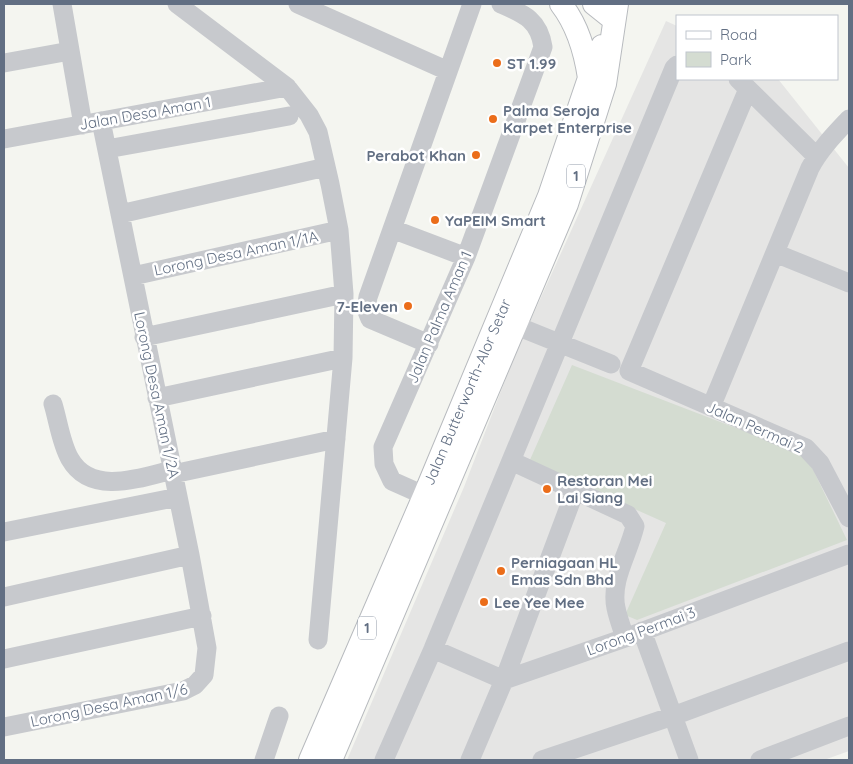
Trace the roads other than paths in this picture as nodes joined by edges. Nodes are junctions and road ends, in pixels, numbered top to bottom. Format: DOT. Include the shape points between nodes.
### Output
graph roads {
  1 [pos="62,4"];
  2 [pos="177,4"];
  3 [pos="298,4"];
  4 [pos="472,4"];
  5 [pos="501,4"];
  6 [pos="561,4"];
  7 [pos="594,4"];
  8 [pos="615,12"];
  9 [pos="70,51"];
  10 [pos="4,63"];
  11 [pos="676,66"];
  12 [pos="448,71"];
  13 [pos="589,78"];
  14 [pos="743,84"];
  15 [pos="287,87"];
  16 [pos="289,116"];
  17 [pos="849,119"];
  18 [pos="92,123"];
  19 [pos="4,139"];
  20 [pos="106,149"];
  21 [pos="816,156"];
  22 [pos="326,167"];
  23 [pos="120,214"];
  24 [pos="392,229"];
  25 [pos="339,230"];
  26 [pos="775,253"];
  27 [pos="466,257"];
  28 [pos="133,276"];
  29 [pos="849,283"];
  30 [pos="344,294"];
  31 [pos="507,322"];
  32 [pos="144,337"];
  33 [pos="559,343"];
  34 [pos="429,344"];
  35 [pos="343,358"];
  36 [pos="611,364"];
  37 [pos="157,398"];
  38 [pos="54,404"];
  39 [pos="711,407"];
  40 [pos="336,439"];
  41 [pos="511,461"];
  42 [pos="172,472"];
  43 [pos="575,491"];
  44 [pos="178,498"];
  45 [pos="432,500"];
  46 [pos="849,518"];
  47 [pos="4,532"];
  48 [pos="190,554"];
  49 [pos="849,554"];
  50 [pos="4,597"];
  51 [pos="202,616"];
  52 [pos="633,635"];
  53 [pos="318,640"];
  54 [pos="433,649"];
  55 [pos="849,650"];
  56 [pos="4,659"];
  57 [pos="206,669"];
  58 [pos="504,680"];
  59 [pos="279,716"];
  60 [pos="673,716"];
  61 [pos="849,726"];
  62 [pos="4,727"];
  63 [pos="264,760"];
  64 [pos="310,760"];
  65 [pos="331,760"];
  66 [pos="384,760"];
  67 [pos="470,760"];
  68 [pos="542,760"];
  69 [pos="689,760"];
  70 [pos="760,760"];
  1 -- 9 [label="street, Lorong Desa Aman 1/2A"];
  2 -- 15 [label="street"];
  3 -- 12 [label="street"];
  4 -- 12 [label="street"];
  5 -- 27 [label="street, Jalan Palma Aman 1" via="520,12 535,24 543,47"];
  6 -- 13 [label="main road" via="582,43"];
  7 -- 8 [label="main road"];
  8 -- 13 [label="main road, Jalan Butterworth-Alor Setar / 1"];
  8 -- 31 [label="main road, Jalan Butterworth-Alor Setar / 1" via="606,84 567,204"];
  9 -- 10 [label="street"];
  9 -- 18 [label="street, Lorong Desa Aman 1/2A"];
  11 -- 33 [label="street"];
  12 -- 24 [label="street"];
  13 -- 31 [label="main road, Jalan Butterworth-Alor Setar / 1"];
  14 -- 21 [label="street"];
  14 -- 39 [label="street, Jalan Permai 2" via="629,372"];
  15 -- 18 [label="street, Jalan Desa Aman 1"];
  15 -- 22 [label="street" via="318,132"];
  16 -- 20 [label="street"];
  17 -- 21 [label="street"];
  18 -- 19 [label="street, Jalan Desa Aman 1"];
  18 -- 20 [label="street, Lorong Desa Aman 1/2A"];
  20 -- 23 [label="street, Lorong Desa Aman 1/2A"];
  21 -- 26 [label="street"];
  22 -- 23 [label="street"];
  22 -- 25 [label="street"];
  23 -- 28 [label="street, Lorong Desa Aman 1/2A"];
  24 -- 27 [label="street"];
  24 -- 34 [label="street" via="366,309 370,319"];
  25 -- 28 [label="street, Lorong Desa Aman 1/1A"];
  25 -- 30 [label="street"];
  26 -- 29 [label="street"];
  26 -- 39 [label="street"];
  27 -- 34 [label="street, Jalan Palma Aman 1"];
  28 -- 32 [label="street, Lorong Desa Aman 1/2A"];
  30 -- 32 [label="street"];
  30 -- 35 [label="street"];
  31 -- 33 [label="street"];
  31 -- 45 [label="main road, Jalan Butterworth-Alor Setar / 1"];
  32 -- 37 [label="street, Lorong Desa Aman 1/2A"];
  33 -- 36 [label="street"];
  33 -- 41 [label="street"];
  34 -- 45 [label="street, Jalan Palma Aman 1" via="383,447 384,464 392,481"];
  35 -- 37 [label="street"];
  35 -- 40 [label="street"];
  37 -- 42 [label="street, Lorong Desa Aman 1/2A"];
  38 -- 42 [label="street" via="69,458 84,473 105,481 125,482"];
  39 -- 46 [label="street, Jalan Permai 2" via="806,448 820,463"];
  40 -- 42 [label="street"];
  40 -- 53 [label="street"];
  41 -- 43 [label="street"];
  41 -- 54 [label="street"];
  42 -- 44 [label="street, Lorong Desa Aman 1/2A"];
  43 -- 52 [label="street" via="628,515 635,526 616,582 615,607"];
  43 -- 58 [label="street"];
  44 -- 47 [label="street"];
  44 -- 48 [label="street, Lorong Desa Aman 1/2A"];
  45 -- 64 [label="main road, Jalan Butterworth-Alor Setar / 1"];
  45 -- 65 [label="main road, Jalan Butterworth-Alor Setar / 1"];
  48 -- 50 [label="street"];
  48 -- 51 [label="street, Lorong Desa Aman 1/2A"];
  49 -- 52 [label="street, Lorong Permai 3"];
  51 -- 56 [label="street"];
  51 -- 57 [label="street, Lorong Desa Aman 1/2A" via="207,648"];
  52 -- 58 [label="street, Lorong Permai 3"];
  52 -- 60 [label="street"];
  54 -- 58 [label="street"];
  54 -- 66 [label="street"];
  55 -- 60 [label="street"];
  57 -- 62 [label="street, Lorong Desa Aman 1/6" via="200,681 190,689"];
  58 -- 67 [label="street"];
  59 -- 63 [label="street"];
  60 -- 68 [label="street"];
  60 -- 69 [label="street"];
  61 -- 70 [label="street"];
}
